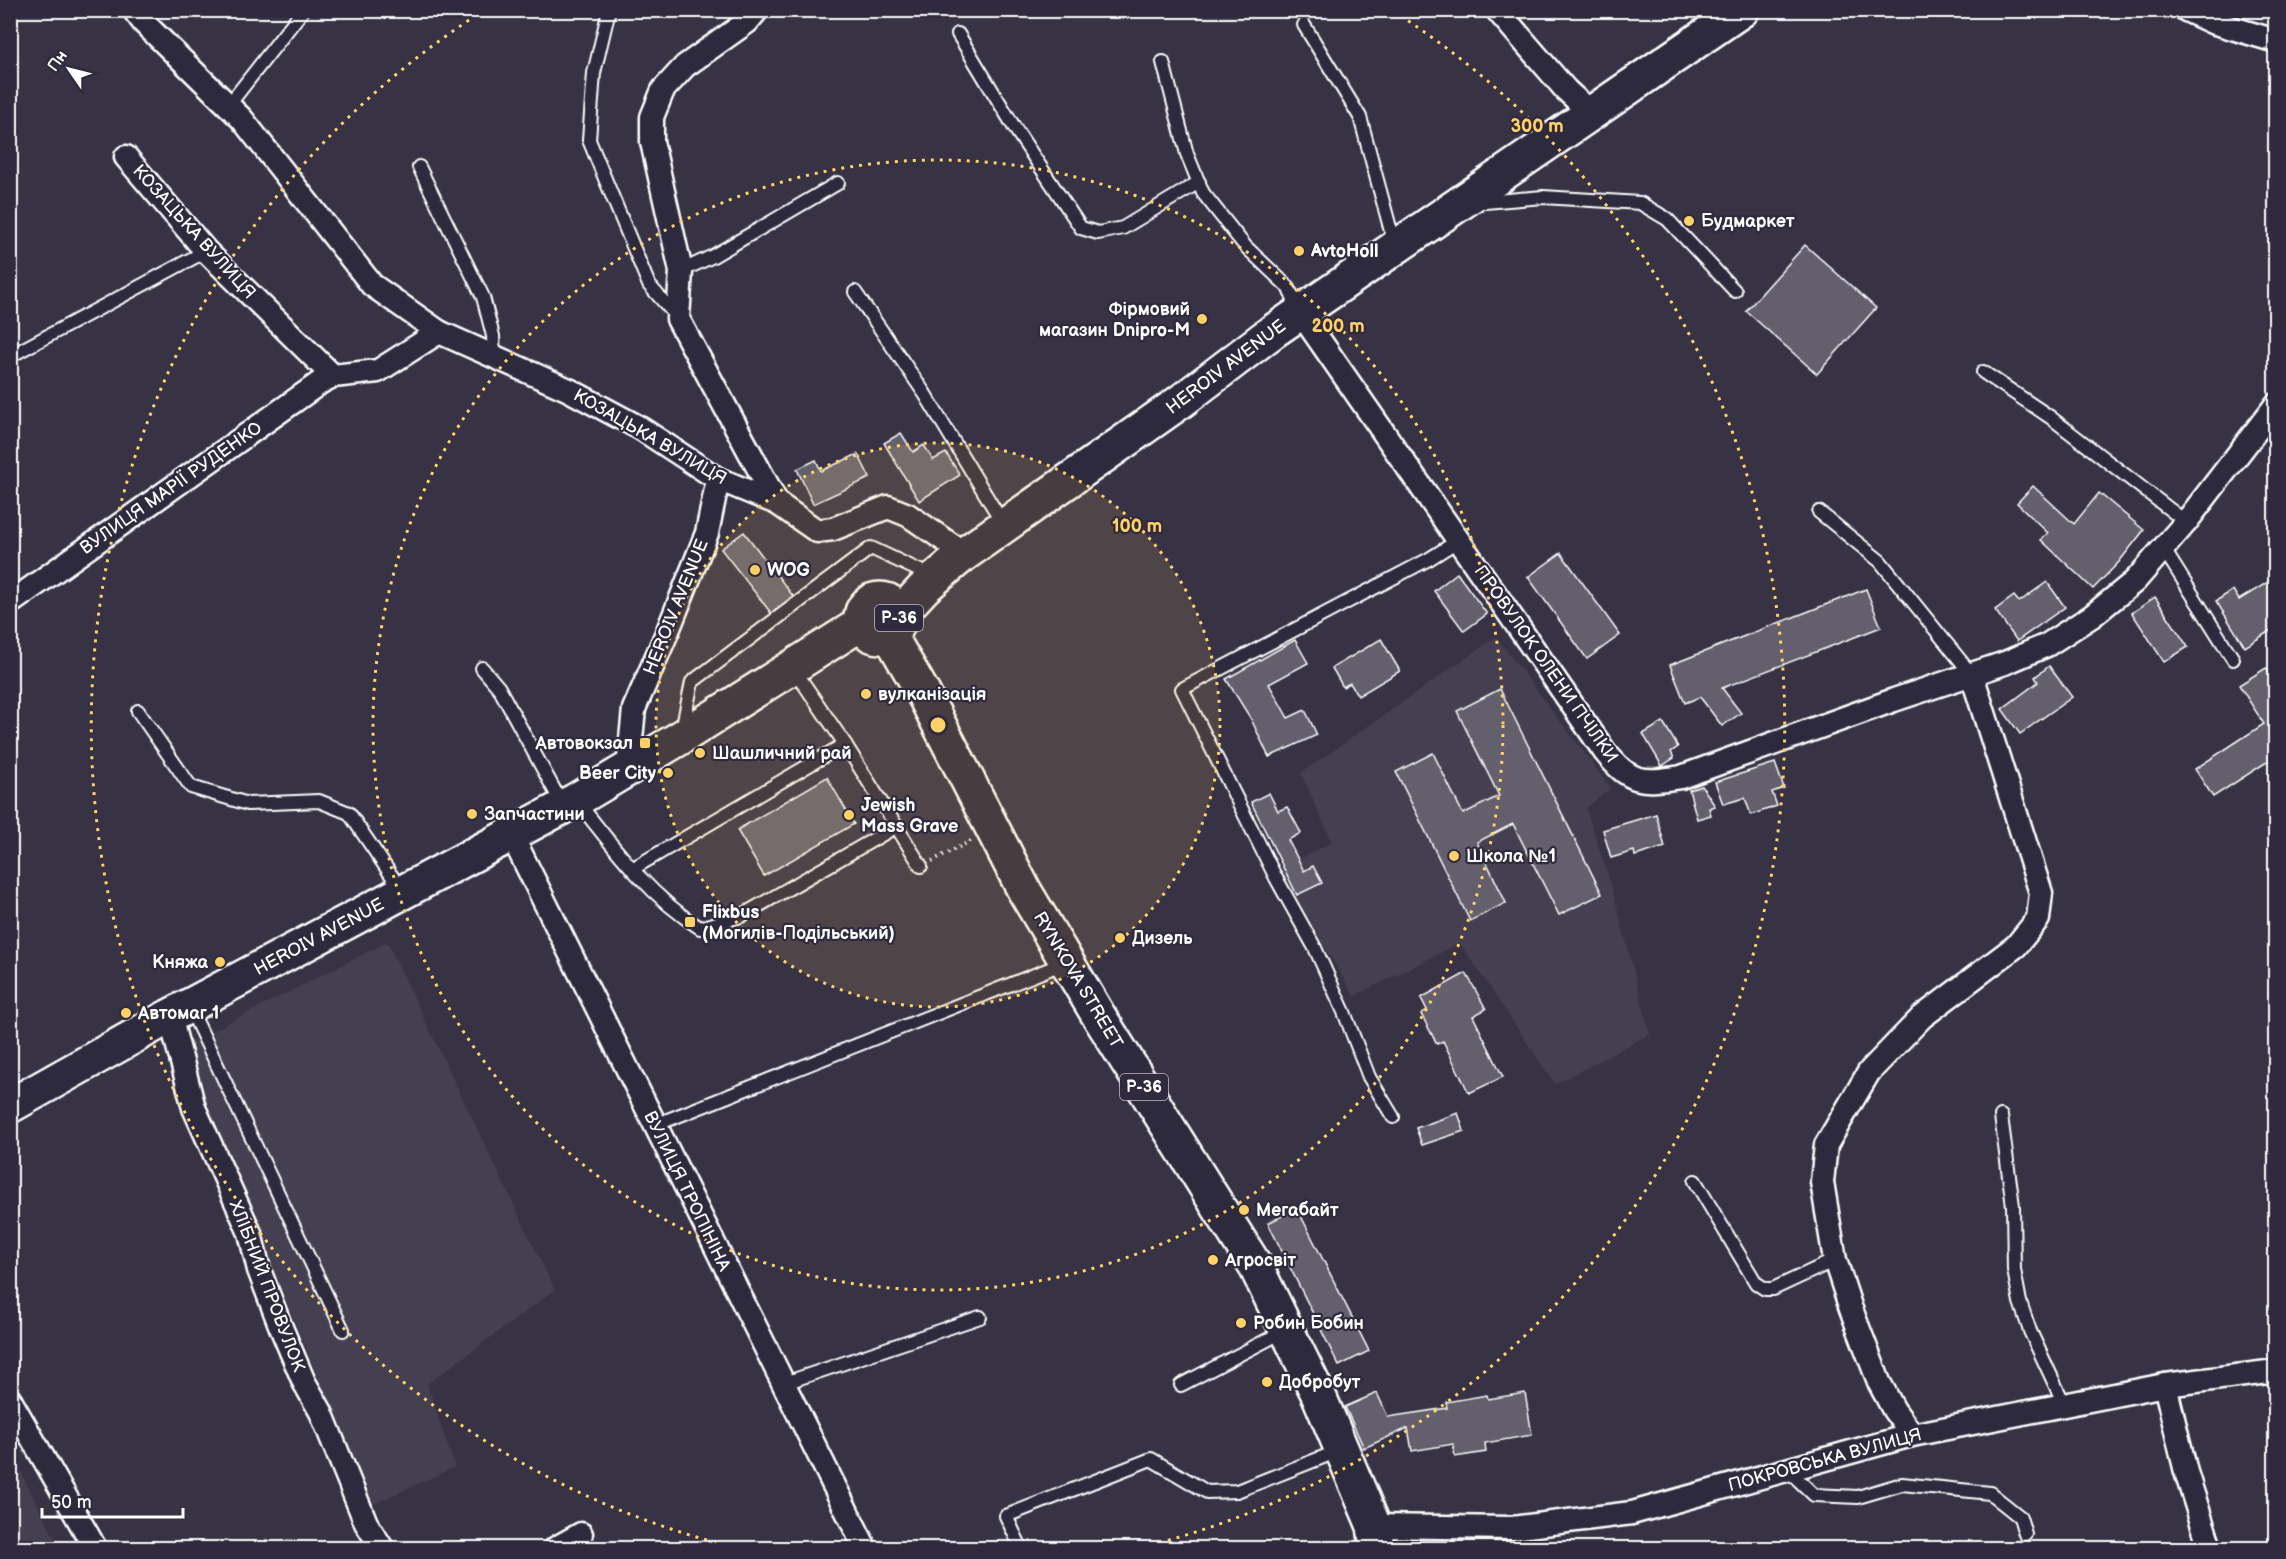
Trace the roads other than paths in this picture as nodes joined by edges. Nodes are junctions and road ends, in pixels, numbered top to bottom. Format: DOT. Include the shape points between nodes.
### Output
graph roads {
  1 [pos="134,10"];
  2 [pos="303,10"];
  3 [pos="609,10"];
  4 [pos="757,10"];
  5 [pos="1497,10"];
  6 [pos="1715,10"];
  7 [pos="1742,10"];
  8 [pos="2186,10"];
  9 [pos="1304,25"];
  10 [pos="958,34"];
  11 [pos="2276,41"];
  12 [pos="1163,62"];
  13 [pos="228,106"];
  14 [pos="1586,109"];
  15 [pos="126,157"];
  16 [pos="419,167"];
  17 [pos="1199,182"];
  18 [pos="838,183"];
  19 [pos="1462,195"];
  20 [pos="1392,235"];
  21 [pos="206,251"];
  22 [pos="681,271"];
  23 [pos="1735,291"];
  24 [pos="855,292"];
  25 [pos="1297,306"];
  26 [pos="678,319"];
  27 [pos="439,332"];
  28 [pos="10,353"];
  29 [pos="494,356"];
  30 [pos="1983,372"];
  31 [pos="333,376"];
  32 [pos="2276,405"];
  33 [pos="718,479"];
  34 [pos="777,502"];
  35 [pos="996,512"];
  36 [pos="1819,512"];
  37 [pos="2186,522"];
  38 [pos="1459,540"];
  39 [pos="952,546"];
  40 [pos="2163,548"];
  41 [pos="920,571"];
  42 [pos="10,603"];
  43 [pos="885,618"];
  44 [pos="2233,659"];
  45 [pos="792,667"];
  46 [pos="482,668"];
  47 [pos="1972,675"];
  48 [pos="138,711"];
  49 [pos="680,738"];
  50 [pos="845,744"];
  51 [pos="628,769"];
  52 [pos="570,803"];
  53 [pos="897,826"];
  54 [pos="511,834"];
  55 [pos="921,866"];
  56 [pos="632,869"];
  57 [pos="403,892"];
  58 [pos="1067,962"];
  59 [pos="180,1011"];
  60 [pos="10,1106"];
  61 [pos="2001,1116"];
  62 [pos="1393,1117"];
  63 [pos="655,1125"];
  64 [pos="1695,1181"];
  65 [pos="1835,1260"];
  66 [pos="980,1317"];
  67 [pos="343,1330"];
  68 [pos="1287,1330"];
  69 [pos="2276,1371"];
  70 [pos="782,1384"];
  71 [pos="1181,1385"];
  72 [pos="2165,1385"];
  73 [pos="10,1400"];
  74 [pos="2065,1406"];
  75 [pos="1912,1435"];
  76 [pos="1342,1450"];
  77 [pos="1788,1470"];
  78 [pos="581,1534"];
  79 [pos="2025,1534"];
  80 [pos="1376,1537"];
  81 [pos="94,1548"];
  82 [pos="382,1548"];
  83 [pos="556,1548"];
  84 [pos="865,1548"];
  85 [pos="1021,1548"];
  86 [pos="2210,1548"];
  1 -- 13 [label="street, КОЗАЦЬКА ВУЛИЦЯ"];
  2 -- 13 [label="lane"];
  3 -- 26 [label="lane" via="594,73 590,140 649,285"];
  4 -- 22 [label="street" via="747,22 685,66 663,90 652,117 652,142"];
  5 -- 14 [label="street"];
  6 -- 14 [label="main road, HEROIV AVENUE / Р-36"];
  7 -- 14 [label="main road, HEROIV AVENUE / Р-36"];
  8 -- 11 [label="street"];
  9 -- 20 [label="lane" via="1360,117"];
  10 -- 17 [label="lane" via="1081,228 1098,233 1123,228"];
  12 -- 17 [label="lane" via="1187,154"];
  13 -- 27 [label="street, КОЗАЦЬКА ВУЛИЦЯ" via="372,285"];
  14 -- 19 [label="main road, HEROIV AVENUE / Р-36"];
  15 -- 21 [label="street, КОЗАЦЬКА ВУЛИЦЯ"];
  16 -- 29 [label="lane" via="483,297"];
  17 -- 25 [label="lane" via="1203,193 1245,246 1288,287"];
  18 -- 22 [label="lane"];
  19 -- 20 [label="main road, HEROIV AVENUE / Р-36"];
  19 -- 23 [label="lane" via="1485,202 1543,197 1640,203 1667,219"];
  19 -- 25 [label="main road, HEROIV AVENUE / Р-36"];
  20 -- 25 [label="main road, HEROIV AVENUE / Р-36"];
  21 -- 28 [label="lane"];
  21 -- 31 [label="street, КОЗАЦЬКА ВУЛИЦЯ"];
  22 -- 26 [label="street"];
  24 -- 35 [label="lane" via="925,394"];
  25 -- 35 [label="main road, HEROIV AVENUE / Р-36"];
  25 -- 38 [label="street, ПРОВУЛОК ОЛЕНИ ПЧІЛКИ"];
  25 -- 43 [label="main road, HEROIV AVENUE / Р-36" via="1180,402 963,555"];
  26 -- 34 [label="street"];
  27 -- 29 [label="street, КОЗАЦЬКА ВУЛИЦЯ"];
  27 -- 31 [label="street" via="378,371"];
  29 -- 33 [label="street, КОЗАЦЬКА ВУЛИЦЯ" via="630,422"];
  30 -- 37 [label="lane" via="2050,417"];
  31 -- 42 [label="street, ВУЛИЦЯ МАРІЇ РУДЕНКО"];
  32 -- 37 [label="street, ПРОВУЛОК ОЛЕНИ ПЧІЛКИ"];
  33 -- 34 [label="street, КОЗАЦЬКА ВУЛИЦЯ"];
  33 -- 51 [label="street, HEROIV AVENUE" via="707,533 634,708"];
  34 -- 39 [label="street, КОЗАЦЬКА ВУЛИЦЯ" via="817,531 833,529 888,507 908,515"];
  35 -- 39 [label="main road, HEROIV AVENUE / Р-36"];
  36 -- 47 [label="lane" via="1880,561"];
  37 -- 40 [label="street, ПРОВУЛОК ОЛЕНИ ПЧІЛКИ"];
  38 -- 47 [label="street, ПРОВУЛОК ОЛЕНИ ПЧІЛКИ" via="1605,752 1619,769 1635,779 1652,782 1681,777"];
  38 -- 62 [label="lane" via="1182,689 1315,948 1369,1077"];
  39 -- 41 [label="main road, HEROIV AVENUE / Р-36"];
  40 -- 44 [label="lane"];
  40 -- 47 [label="street, ПРОВУЛОК ОЛЕНИ ПЧІЛКИ" via="2134,581 2092,616 2047,645"];
  41 -- 43 [label="main road, HEROIV AVENUE / Р-36"];
  41 -- 49 [label="lane" via="871,548 692,682"];
  43 -- 45 [label="main road, HEROIV AVENUE"];
  43 -- 58 [label="main road, RYNKOVA STREET / Р-36" via="1024,890"];
  45 -- 49 [label="main road, HEROIV AVENUE"];
  45 -- 50 [label="lane"];
  46 -- 52 [label="lane" via="499,688"];
  47 -- 65 [label="street" via="2041,893 2038,920 2016,946 1922,1017 1869,1072 1826,1145 1822,1182"];
  48 -- 57 [label="lane" via="191,787 248,804 319,801 349,813"];
  49 -- 51 [label="main road, HEROIV AVENUE"];
  50 -- 53 [label="lane"];
  50 -- 56 [label="lane"];
  51 -- 52 [label="main road, HEROIV AVENUE"];
  52 -- 54 [label="main road, HEROIV AVENUE"];
  52 -- 56 [label="lane"];
  53 -- 55 [label="lane"];
  53 -- 56 [label="lane" via="741,916 700,928 675,912"];
  54 -- 57 [label="main road, HEROIV AVENUE"];
  54 -- 63 [label="street, ВУЛИЦЯ ТРОПІНІНА"];
  57 -- 59 [label="main road, HEROIV AVENUE"];
  58 -- 63 [label="lane"];
  58 -- 68 [label="main road, RYNKOVA STREET / Р-36" via="1256,1267"];
  59 -- 60 [label="main road, HEROIV AVENUE"];
  59 -- 67 [label="lane"];
  59 -- 82 [label="street, ХЛІБНИЙ ПРОВУЛОК" via="194,1108 250,1233 259,1270 304,1382 321,1413 366,1523"];
  61 -- 74 [label="lane" via="2020,1302"];
  63 -- 70 [label="street, ВУЛИЦЯ ТРОПІНІНА"];
  64 -- 65 [label="lane" via="1756,1282 1765,1289 1773,1289"];
  65 -- 75 [label="street" via="1879,1382"];
  66 -- 70 [label="lane"];
  68 -- 71 [label="lane"];
  68 -- 76 [label="main road, RYNKOVA STREET / Р-36"];
  69 -- 72 [label="street, ПОКРОВСЬКА ВУЛИЦЯ"];
  70 -- 84 [label="street, ВУЛИЦЯ ТРОПІНІНА"];
  72 -- 74 [label="street, ПОКРОВСЬКА ВУЛИЦЯ"];
  72 -- 86 [label="street"];
  73 -- 81 [label="street"];
  74 -- 75 [label="street, ПОКРОВСЬКА ВУЛИЦЯ"];
  75 -- 77 [label="street, ПОКРОВСЬКА ВУЛИЦЯ"];
  76 -- 80 [label="main road, RYNKOVA STREET / Р-36"];
  76 -- 85 [label="lane" via="1237,1491 1207,1492 1151,1460 1006,1516"];
  77 -- 79 [label="lane" via="1814,1495 1858,1497 1902,1484 1990,1493 2020,1517"];
  77 -- 80 [label="street, ПОКРОВСЬКА ВУЛИЦЯ" via="1632,1513 1512,1528"];
  78 -- 83 [label="street"];
}
